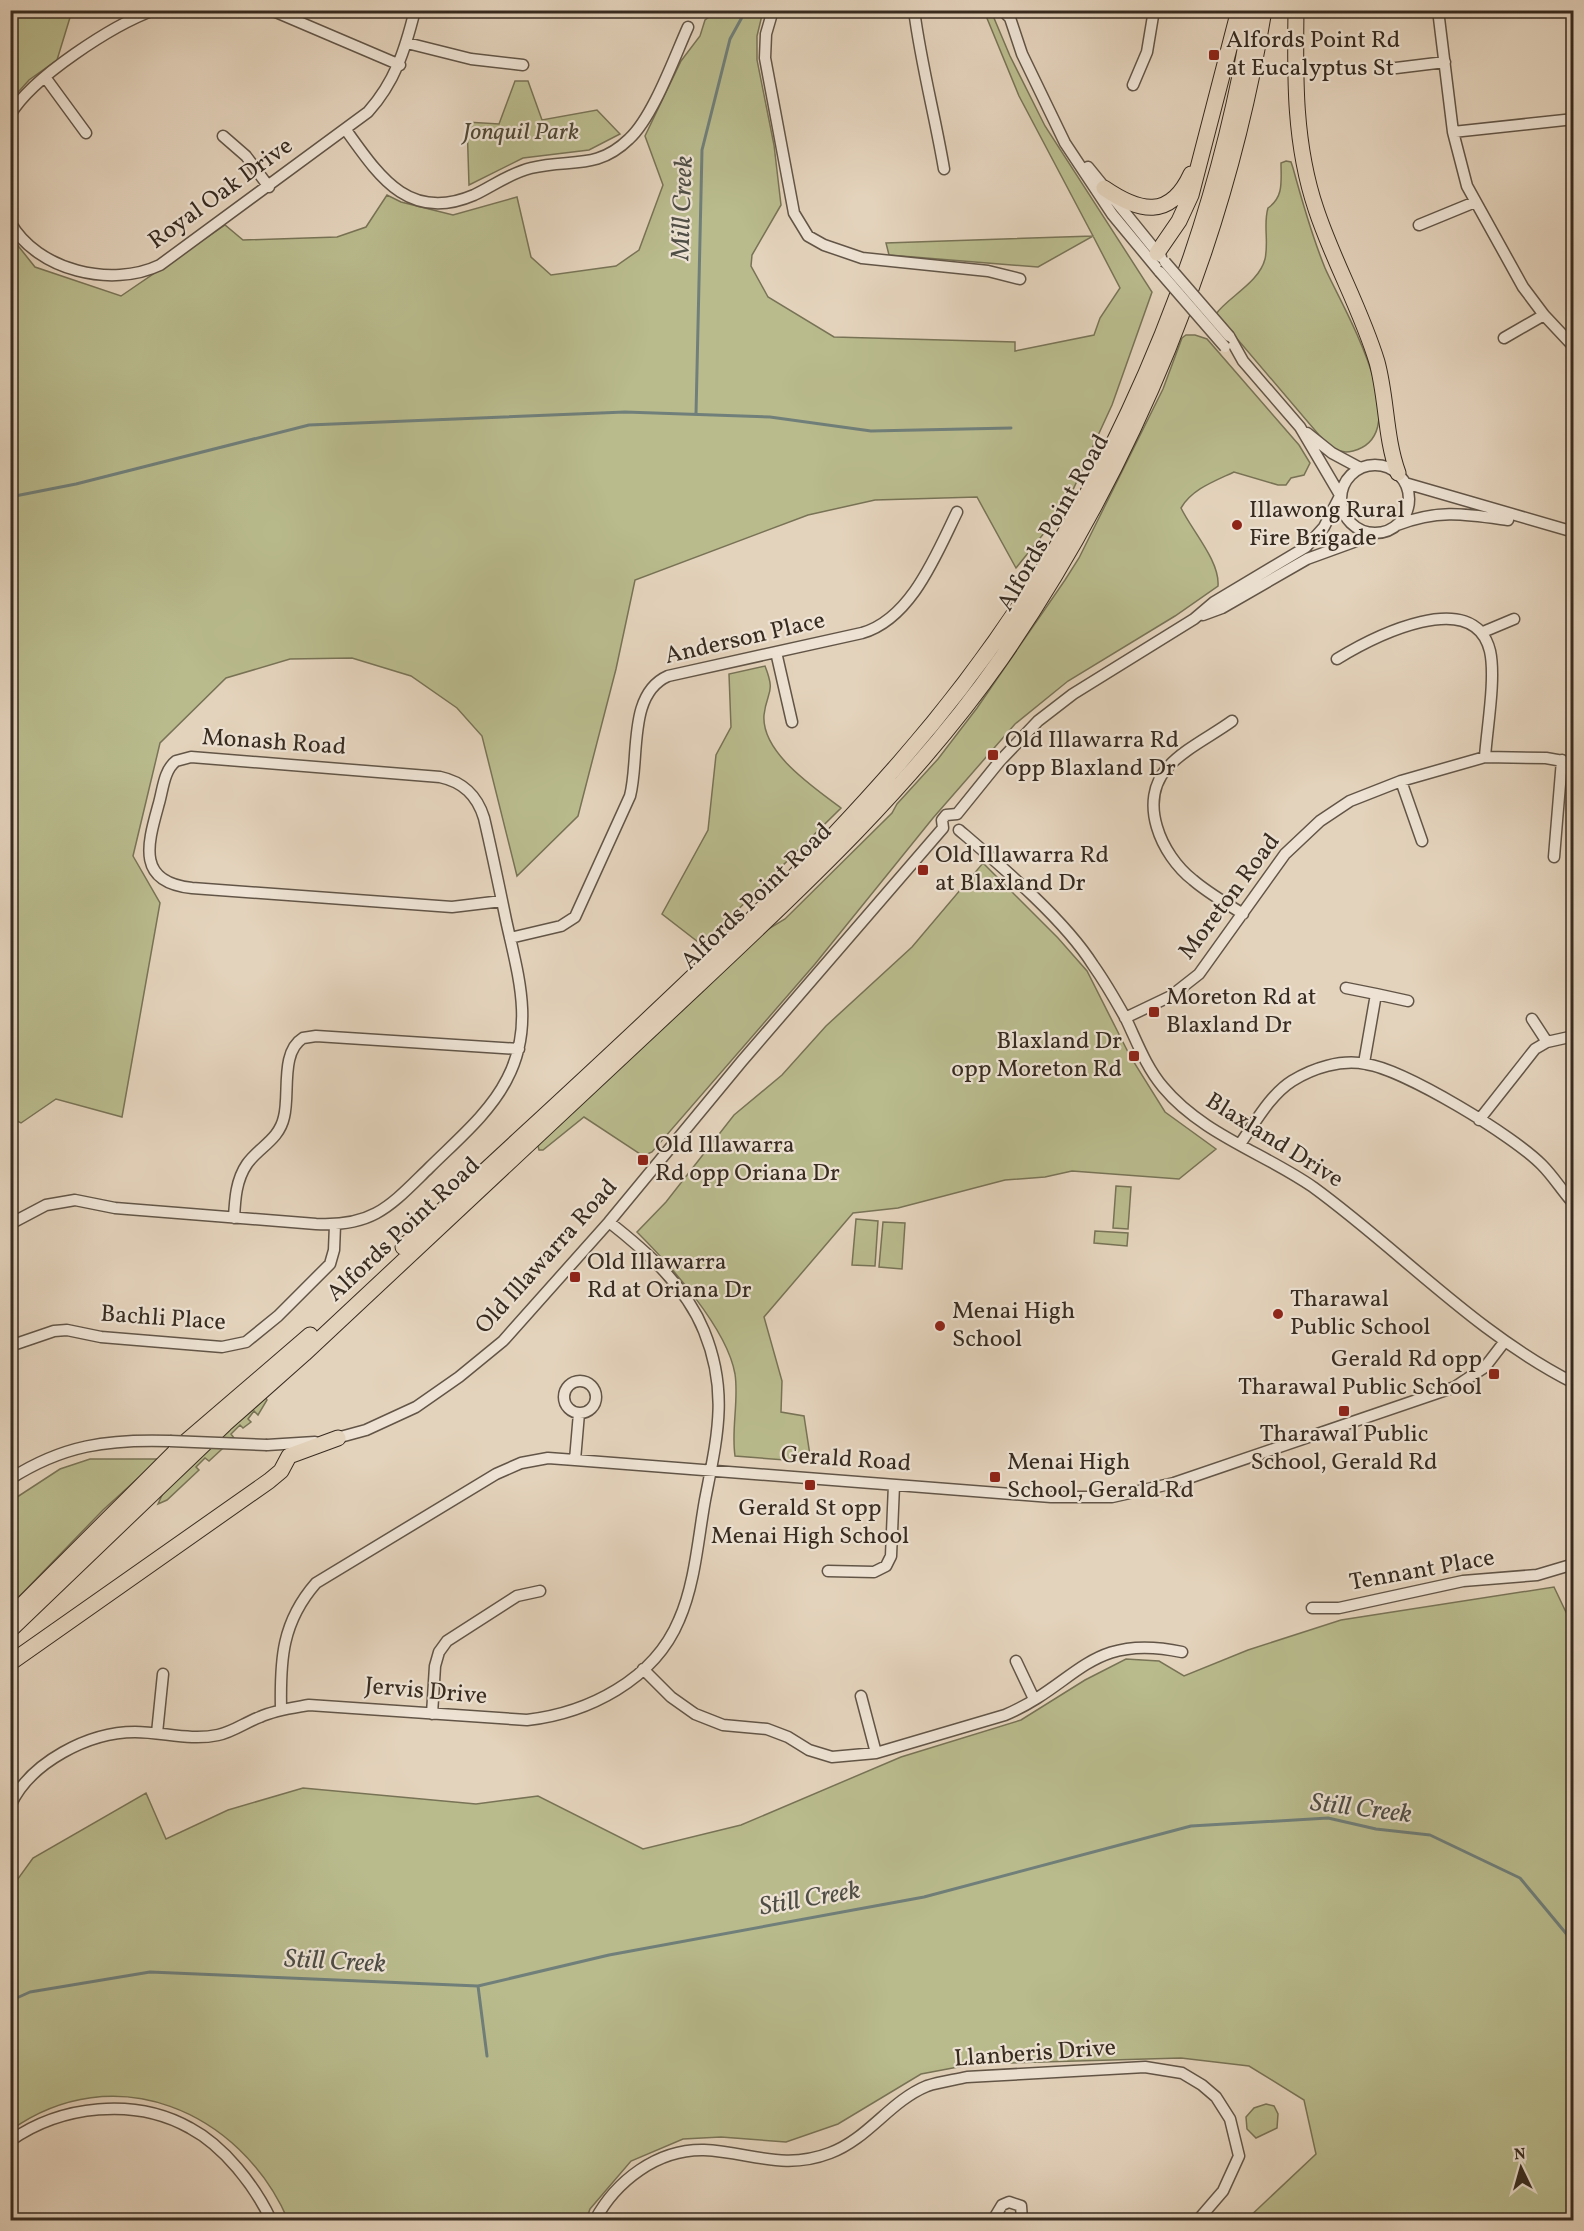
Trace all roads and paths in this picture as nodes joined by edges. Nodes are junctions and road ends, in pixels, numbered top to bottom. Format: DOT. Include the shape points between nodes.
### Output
graph roads {
  1 [pos="154,10"];
  2 [pos="271,10"];
  3 [pos="415,10"];
  4 [pos="773,10"];
  5 [pos="914,10"];
  6 [pos="1154,10"];
  7 [pos="1239,10"];
  8 [pos="1252,10"];
  9 [pos="1264,10"];
  10 [pos="1296,10"];
  11 [pos="1438,10"];
  12 [pos="1005,12"];
  13 [pos="688,27"];
  14 [pos="407,43"];
  15 [pos="1445,62"];
  16 [pos="400,65"];
  17 [pos="523,65"];
  18 [pos="1396,68"];
  19 [pos="45,77"];
  20 [pos="1133,85"];
  21 [pos="10,115"];
  22 [pos="1053,116"];
  23 [pos="1574,119"];
  24 [pos="346,130"];
  25 [pos="1453,132"];
  26 [pos="86,133"];
  27 [pos="224,136"];
  28 [pos="1199,156"];
  29 [pos="944,169"];
  30 [pos="269,187"];
  31 [pos="1104,188"];
  32 [pos="1476,202"];
  33 [pos="10,222"];
  34 [pos="1419,225"];
  35 [pos="1160,263"];
  36 [pos="1020,279"];
  37 [pos="1544,315"];
  38 [pos="1504,338"];
  39 [pos="1574,346"];
  40 [pos="1243,361"];
  41 [pos="1300,427"];
  42 [pos="1360,468"];
  43 [pos="1401,478"];
  44 [pos="1340,496"];
  45 [pos="957,513"];
  46 [pos="1541,524"];
  47 [pos="1397,525"];
  48 [pos="1574,532"];
  49 [pos="1379,533"];
  50 [pos="1194,619"];
  51 [pos="1514,619"];
  52 [pos="1483,632"];
  53 [pos="776,652"];
  54 [pos="1337,659"];
  55 [pos="1232,721"];
  56 [pos="792,722"];
  57 [pos="1485,757"];
  58 [pos="1568,762"];
  59 [pos="1401,781"];
  60 [pos="957,814"];
  61 [pos="943,828"];
  62 [pos="959,830"];
  63 [pos="1422,841"];
  64 [pos="1554,857"];
  65 [pos="502,901"];
  66 [pos="1243,914"];
  67 [pos="510,938"];
  68 [pos="1346,988"];
  69 [pos="1376,994"];
  70 [pos="1408,1001"];
  71 [pos="1125,1018"];
  72 [pos="1532,1019"];
  73 [pos="1574,1036"];
  74 [pos="1546,1042"];
  75 [pos="519,1049"];
  76 [pos="1364,1063"];
  77 [pos="1479,1120"];
  78 [pos="1240,1144"];
  79 [pos="1574,1204"];
  80 [pos="234,1218"];
  81 [pos="609,1222"];
  82 [pos="10,1224"];
  83 [pos="335,1225"];
  84 [pos="1505,1341"];
  85 [pos="10,1346"];
  86 [pos="1574,1383"];
  87 [pos="579,1413"];
  88 [pos="338,1438"];
  89 [pos="575,1460"];
  90 [pos="711,1470"];
  91 [pos="10,1479"];
  92 [pos="894,1485"];
  93 [pos="1572,1569"];
  94 [pos="828,1571"];
  95 [pos="540,1591"];
  96 [pos="1312,1608"];
  97 [pos="10,1617"];
  98 [pos="10,1630"];
  99 [pos="1182,1652"];
  100 [pos="1016,1661"];
  101 [pos="10,1663"];
  102 [pos="644,1669"];
  103 [pos="163,1674"];
  104 [pos="861,1696"];
  105 [pos="1034,1699"];
  106 [pos="281,1709"];
  107 [pos="432,1714"];
  108 [pos="157,1733"];
  109 [pos="876,1753"];
  110 [pos="10,1806"];
  111 [pos="10,2140"];
  112 [pos="271,2220"];
  113 [pos="596,2220"];
  114 [pos="993,2220"];
  115 [pos="1022,2220"];
  116 [pos="1198,2220"];
  1 -- 19 [label="street" via="116,28"];
  2 -- 16 [label="street"];
  3 -- 14 [label="street, Royal Oak Drive"];
  4 -- 36 [label="street" via="765,58 792,203 802,230 815,241 862,258 988,271"];
  5 -- 29 [label="street"];
  6 -- 20 [label="street" via="1147,52"];
  7 -- 28 [label="highway"];
  8 -- 97 [label="highway, Alfords Point Road" via="1212,192 1151,361 1067,531 990,648 902,761 765,907 301,1343 182,1445"];
  9 -- 98 [label="highway, Alfords Point Road" via="1219,207 1146,399 1097,499 1055,571 1001,658 949,726 872,817 788,901 225,1424"];
  10 -- 43 [label="highway" via="1296,96 1306,172 1322,226 1377,362 1386,432"];
  11 -- 15 [label="street"];
  12 -- 22 [label="street"];
  13 -- 24 [label="street" via="638,129 615,151 590,162 534,167 466,198 430,202 412,198 386,183"];
  14 -- 16 [label="street, Royal Oak Drive"];
  14 -- 17 [label="street" via="471,59"];
  15 -- 18 [label="street"];
  15 -- 25 [label="street"];
  16 -- 24 [label="street, Royal Oak Drive" via="380,99"];
  19 -- 21 [label="street" via="21,98"];
  19 -- 26 [label="street"];
  22 -- 31 [label="street"];
  22 -- 35 [label="street" via="1112,214"];
  23 -- 25 [label="street"];
  24 -- 30 [label="street, Royal Oak Drive"];
  25 -- 32 [label="street" via="1463,175"];
  27 -- 30 [label="street" via="246,156"];
  28 -- 31 [label="highway" via="1184,189 1161,206 1134,206"];
  28 -- 35 [label="highway" via="1188,205"];
  30 -- 33 [label="street, Royal Oak Drive" via="171,259 130,276 99,275 58,262 28,243"];
  31 -- 35 [label="street"];
  32 -- 34 [label="street"];
  32 -- 37 [label="street" via="1515,275"];
  35 -- 40 [label="street, bridge" via="1225,347"];
  35 -- 40 [label="street, bridge" via="1229,336"];
  37 -- 38 [label="street"];
  37 -- 39 [label="street"];
  40 -- 41 [label="street"];
  41 -- 42 [label="street" via="1332,453"];
  41 -- 44 [label="street"];
  42 -- 43 [label="street" via="1380,465"];
  42 -- 44 [label="street" via="1343,484"];
  43 -- 46 [label="street"];
  43 -- 47 [label="street" via="1408,506"];
  44 -- 49 [label="street" via="1348,521 1362,531"];
  44 -- 50 [label="street" via="1324,527 1306,548 1214,602"];
  45 -- 53 [label="street, Anderson Place" via="908,603 891,620 862,633"];
  46 -- 47 [label="street" via="1445,512"];
  46 -- 48 [label="street"];
  47 -- 49 [label="street"];
  49 -- 50 [label="street" via="1307,560 1222,608"];
  50 -- 60 [label="street" via="1073,694 1038,721"];
  51 -- 52 [label="street"];
  52 -- 54 [label="street" via="1461,620 1439,618 1368,642"];
  52 -- 57 [label="street" via="1492,668"];
  53 -- 56 [label="street"];
  53 -- 67 [label="street, Anderson Place" via="668,676 647,691 641,706 630,796 579,912 561,926"];
  55 -- 66 [label="street" via="1168,766 1157,783 1153,809 1158,832 1180,869"];
  57 -- 58 [label="street, Moreton Road"];
  57 -- 59 [label="street, Moreton Road"];
  58 -- 64 [label="street"];
  59 -- 63 [label="street"];
  59 -- 66 [label="street, Moreton Road" via="1350,801 1320,821 1277,864"];
  60 -- 61 [label="street" via="944,817"];
  60 -- 62 [label="street" via="962,821"];
  61 -- 62 [label="street" via="951,833"];
  61 -- 81 [label="street, Old Illawarra Road"];
  62 -- 71 [label="street, Blaxland Drive" via="1026,890 1077,943"];
  65 -- 65 [label="street, Monash Road" via="482,810 474,796 455,781 191,757 176,761 166,775 148,853 154,870 170,883 192,888 452,907"];
  65 -- 67 [label="street, Monash Road"];
  66 -- 71 [label="street, Moreton Road" via="1190,983"];
  67 -- 75 [label="street, Monash Road" via="524,1005"];
  68 -- 69 [label="street"];
  69 -- 70 [label="street"];
  69 -- 76 [label="street"];
  71 -- 78 [label="street, Blaxland Drive" via="1162,1086 1200,1121"];
  72 -- 74 [label="street"];
  73 -- 74 [label="street"];
  74 -- 77 [label="street" via="1535,1049"];
  75 -- 80 [label="street" via="309,1036 297,1041 290,1059 282,1124 241,1173"];
  75 -- 83 [label="street, Monash Road" via="507,1081 493,1101 392,1203 373,1216"];
  76 -- 77 [label="street" via="1406,1077"];
  76 -- 78 [label="street" via="1339,1063 1290,1082 1270,1102"];
  77 -- 79 [label="street" via="1541,1163"];
  78 -- 84 [label="street, Blaxland Drive" via="1344,1210"];
  80 -- 82 [label="street, Monash Road" via="107,1208 66,1200 36,1208"];
  80 -- 83 [label="street, Monash Road"];
  81 -- 88 [label="street, Old Illawarra Road" via="518,1326 459,1377 398,1416"];
  81 -- 90 [label="street, Jervis Drive" via="673,1281 704,1329 720,1400"];
  83 -- 85 [label="street, Bachli Place" via="330,1264 246,1342 222,1347 101,1337 67,1330"];
  84 -- 86 [label="street, Blaxland Drive"];
  84 -- 92 [label="street, Gerald Road" via="1485,1367 1455,1388 1143,1491 1081,1498"];
  87 -- 89 [label="street"];
  88 -- 91 [label="street, Old Illawarra Road, bridge" via="267,1445 109,1441 41,1461"];
  88 -- 101 [label="highway" via="289,1456 281,1471 269,1481"];
  89 -- 90 [label="street, Gerald Road"];
  89 -- 106 [label="street, Gerald Road" via="548,1458 496,1473 316,1583 299,1603 288,1626 282,1656"];
  90 -- 92 [label="street, Gerald Road"];
  90 -- 102 [label="street, Jervis Drive" via="685,1606 674,1632"];
  92 -- 94 [label="street" via="891,1556 886,1566 874,1572"];
  93 -- 96 [label="street, Tennant Place" via="1462,1581 1339,1608"];
  95 -- 107 [label="street" via="517,1596 447,1641 435,1666"];
  99 -- 105 [label="street" via="1144,1645 1118,1649 1084,1665"];
  100 -- 105 [label="street"];
  102 -- 107 [label="street, Jervis Drive" via="587,1706 547,1718"];
  102 -- 109 [label="street" via="683,1707 711,1722 767,1729 832,1757"];
  103 -- 108 [label="street"];
  104 -- 109 [label="street"];
  105 -- 109 [label="street" via="1005,1715"];
  106 -- 107 [label="street, Jervis Drive" via="336,1705"];
  106 -- 108 [label="street, Jervis Drive" via="219,1735"];
  108 -- 110 [label="street, Jervis Drive" via="113,1734 82,1743 54,1758"];
  111 -- 112 [label="street" via="64,2115 90,2110 116,2108 167,2118 213,2144 238,2171"];
  113 -- 116 [label="street, Llanberis Drive" via="620,2184 655,2162 689,2151 774,2162 816,2158 859,2139 909,2097 942,2082 1145,2067 1182,2073 1202,2085 1216,2097 1230,2119 1239,2156 1223,2191"];
  114 -- 115 [label="street" via="1002,2205 1009,2202 1021,2206"];
}
